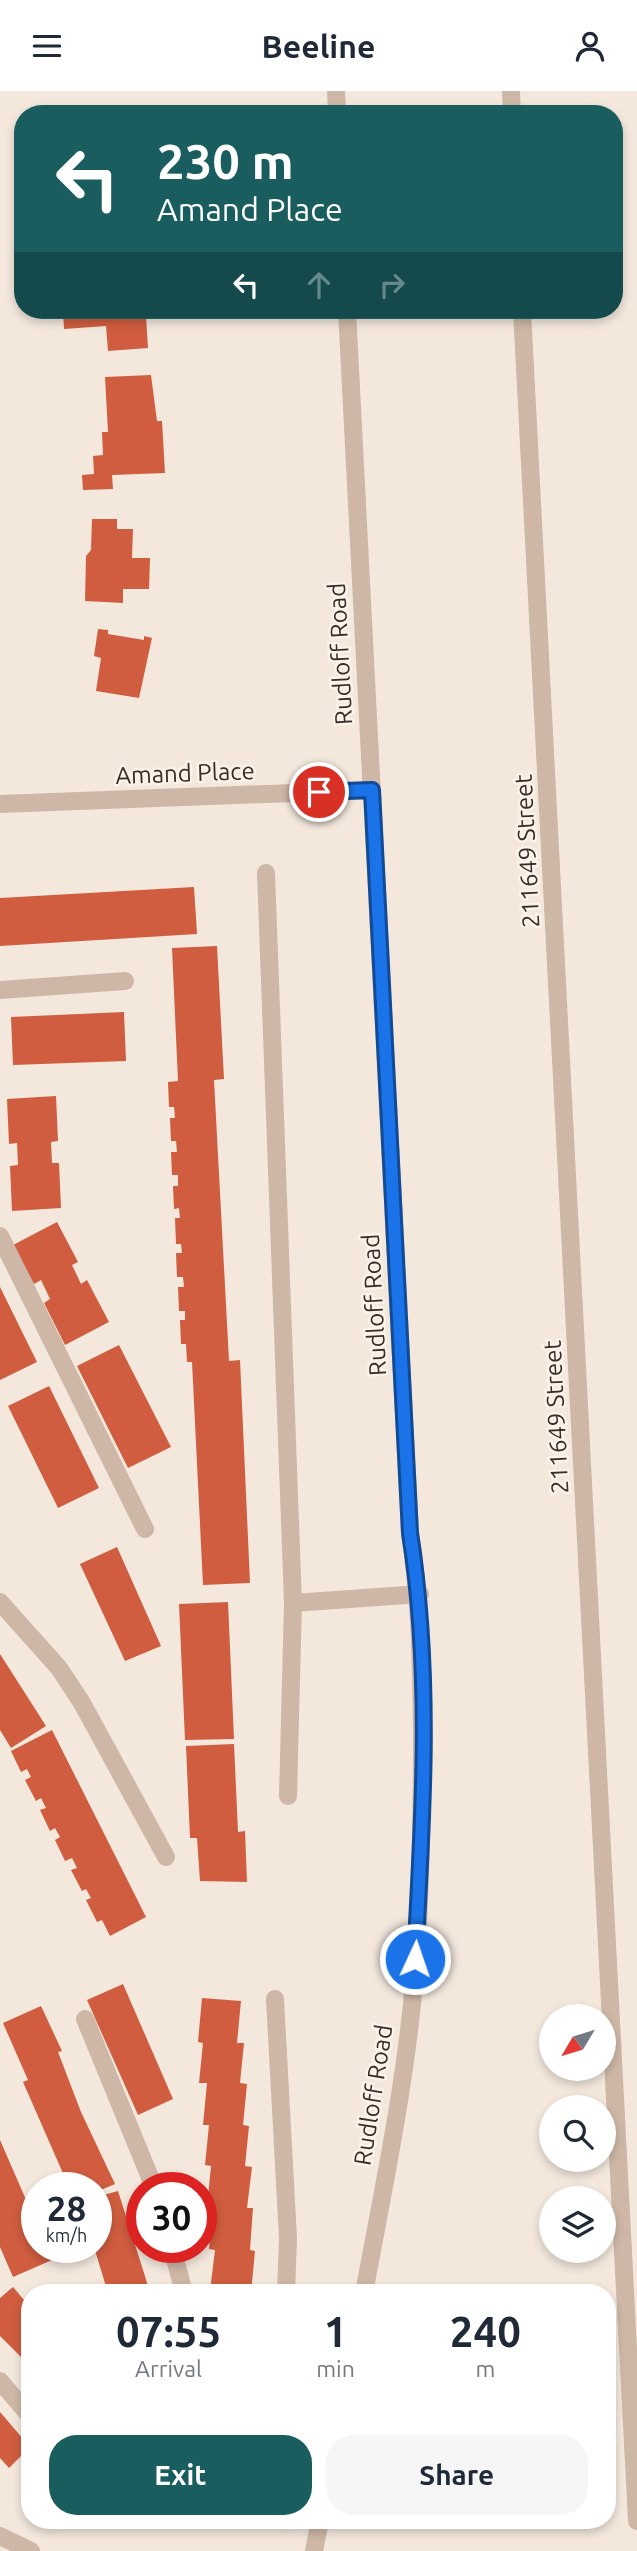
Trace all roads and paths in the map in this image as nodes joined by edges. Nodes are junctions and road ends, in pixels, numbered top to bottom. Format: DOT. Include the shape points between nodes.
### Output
graph roads {
  1 [pos="347,319"];
  2 [pos="522,319"];
  3 [pos="372,790"];
  4 [pos="0,804"];
  5 [pos="266,873"];
  6 [pos="125,981"];
  7 [pos="0,990"];
  8 [pos="0,1237"];
  9 [pos="145,1529"];
  10 [pos="420,1594"];
  11 [pos="0,1602"];
  12 [pos="293,1604"];
  13 [pos="288,1796"];
  14 [pos="166,1857"];
  15 [pos="275,1999"];
  16 [pos="85,2019"];
  17 [pos="148,2172"];
  18 [pos="176,2263"];
  19 [pos="182,2284"];
  20 [pos="285,2284"];
  21 [pos="365,2284"];
  22 [pos="0,2381"];
  23 [pos="21,2406"];
  24 [pos="637,2521"];
  25 [pos="318,2529"];
  26 [pos="0,2536"];
  27 [pos="31,2551"];
  28 [pos="314,2551"];
  1 -- 3 [label="street, Rudloff Road"];
  2 -- 24 [label="street, 211649 Street"];
  3 -- 4 [label="street, Amand Place"];
  3 -- 10 [label="street, Rudloff Road" via="410,1533"];
  5 -- 12 [label="street"];
  6 -- 7 [label="street"];
  8 -- 9 [label="street"];
  10 -- 12 [label="street"];
  10 -- 21 [label="street, Rudloff Road" via="422,1833 414,1984 394,2129"];
  11 -- 14 [label="street" via="59,1668 82,1703"];
  12 -- 13 [label="street"];
  15 -- 20 [label="street" via="288,2238"];
  16 -- 17 [label="street"];
  18 -- 19 [label="street"];
  22 -- 23 [label="street"];
  25 -- 28 [label="street"];
  26 -- 27 [label="street"];
}
